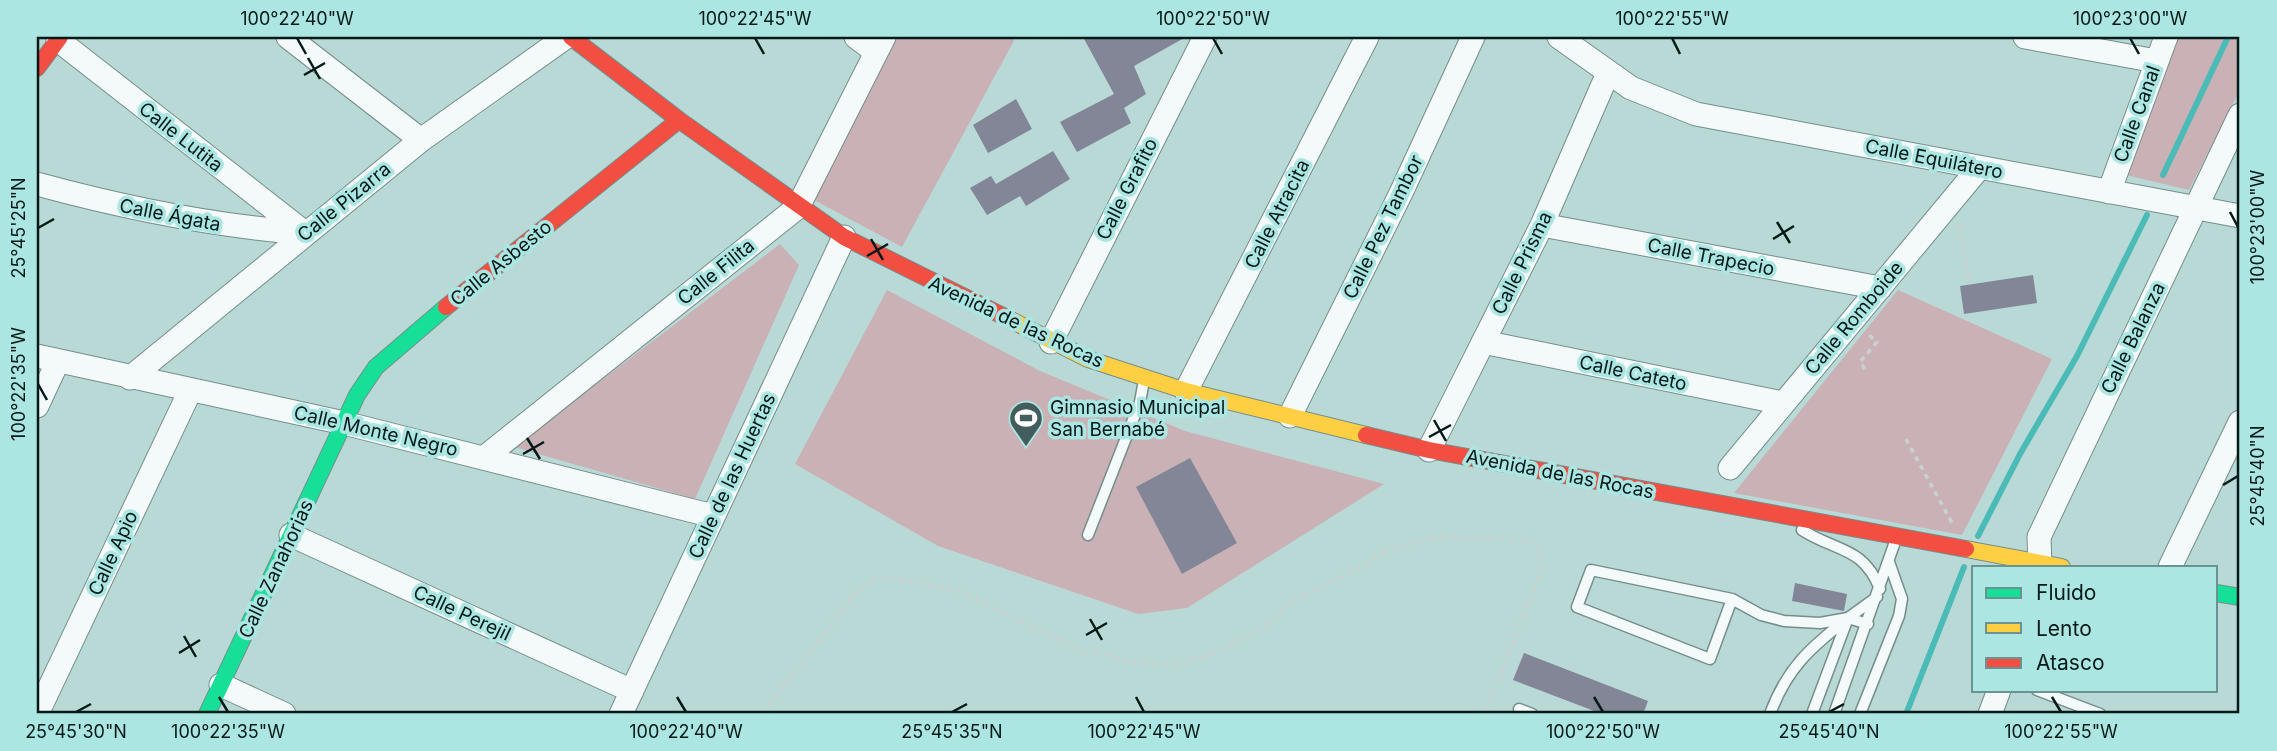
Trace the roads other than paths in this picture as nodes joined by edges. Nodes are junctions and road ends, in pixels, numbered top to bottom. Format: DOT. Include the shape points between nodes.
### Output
graph roads {
  1 [pos="288,37"];
  2 [pos="568,37"];
  3 [pos="856,37"];
  4 [pos="1205,37"];
  5 [pos="1367,37"];
  6 [pos="1473,37"];
  7 [pos="1559,37"];
  8 [pos="2025,37"];
  9 [pos="2166,37"];
  10 [pos="59,38"];
  11 [pos="880,44"];
  12 [pos="2156,61"];
  13 [pos="37,68"];
  14 [pos="1608,73"];
  15 [pos="2240,115"];
  16 [pos="679,120"];
  17 [pos="421,140"];
  18 [pos="1979,168"];
  19 [pos="37,184"];
  20 [pos="2109,192"];
  21 [pos="798,207"];
  22 [pos="2190,207"];
  23 [pos="2240,216"];
  24 [pos="1542,225"];
  25 [pos="305,233"];
  26 [pos="844,237"];
  27 [pos="1880,288"];
  28 [pos="1051,342"];
  29 [pos="1483,342"];
  30 [pos="47,359"];
  31 [pos="1145,377"];
  32 [pos="130,378"];
  33 [pos="190,391"];
  34 [pos="1186,391"];
  35 [pos="1783,403"];
  36 [pos="37,406"];
  37 [pos="1290,416"];
  38 [pos="2240,422"];
  39 [pos="344,423"];
  40 [pos="1429,450"];
  41 [pos="485,457"];
  42 [pos="1730,468"];
  43 [pos="713,516"];
  44 [pos="1790,518"];
  45 [pos="1088,535"];
  46 [pos="291,536"];
  47 [pos="1896,538"];
  48 [pos="1889,562"];
  49 [pos="2047,566"];
  50 [pos="2171,566"];
  51 [pos="1878,593"];
  52 [pos="2218,593"];
  53 [pos="2240,597"];
  54 [pos="1732,600"];
  55 [pos="1848,618"];
  56 [pos="1868,624"];
  57 [pos="221,685"];
  58 [pos="632,691"];
  59 [pos="1998,692"];
  60 [pos="2042,692"];
  61 [pos="1519,709"];
  62 [pos="37,714"];
  63 [pos="207,714"];
  64 [pos="284,714"];
  65 [pos="621,714"];
  66 [pos="1532,714"];
  67 [pos="1770,714"];
  68 [pos="1812,714"];
  69 [pos="1833,714"];
  70 [pos="1860,714"];
  71 [pos="1990,714"];
  72 [pos="2100,714"];
  1 -- 17 [label="street"];
  2 -- 16 [label="street, Avenida de las Rocas"];
  2 -- 17 [label="street, Calle Pizarra"];
  3 -- 11 [label="street"];
  4 -- 28 [label="street, Calle Grafito"];
  5 -- 34 [label="street, Calle Atracita"];
  6 -- 37 [label="street, Calle Pez Tambor"];
  7 -- 14 [label="street, Calle Equilátero"];
  8 -- 12 [label="street"];
  9 -- 12 [label="street, Calle Canal"];
  10 -- 13 [label="street"];
  10 -- 25 [label="street, Calle Lutita"];
  11 -- 21 [label="street, Calle Filita"];
  12 -- 20 [label="street, Calle Canal"];
  14 -- 18 [label="street, Calle Equilátero" via="1631,88 1696,114"];
  14 -- 24 [label="street, Calle Prisma"];
  15 -- 22 [label="street, Calle Balanza"];
  16 -- 21 [label="street, Avenida de las Rocas"];
  16 -- 39 [label="street, Calle Asbesto" via="376,367"];
  17 -- 25 [label="street, Calle Pizarra"];
  18 -- 20 [label="street, Calle Equilátero"];
  18 -- 27 [label="street, Calle Romboide"];
  19 -- 25 [label="street, Calle Ágata" via="114,205 222,225"];
  20 -- 22 [label="street, Calle Equilátero"];
  21 -- 26 [label="street, Avenida de las Rocas"];
  21 -- 41 [label="street, Calle Filita"];
  22 -- 23 [label="street, Calle Equilátero"];
  22 -- 49 [label="street, Calle Balanza" via="2039,537"];
  24 -- 27 [label="street, Calle Trapecio"];
  24 -- 29 [label="street, Calle Prisma"];
  25 -- 32 [label="street, Calle Pizarra"];
  26 -- 28 [label="street, Avenida de las Rocas"];
  26 -- 43 [label="street, Calle de las Huertas"];
  27 -- 35 [label="street, Calle Romboide"];
  28 -- 31 [label="street, Avenida de las Rocas"];
  29 -- 35 [label="street, Calle Cateto"];
  29 -- 40 [label="street, Calle Prisma"];
  30 -- 32 [label="street, Calle Monte Negro"];
  30 -- 36 [label="street"];
  31 -- 34 [label="street, Avenida de las Rocas"];
  31 -- 45 [label="lane" via="1140,402"];
  32 -- 33 [label="street, Calle Monte Negro"];
  33 -- 39 [label="street, Calle Monte Negro"];
  33 -- 62 [label="street, Calle Apio"];
  34 -- 37 [label="street, Avenida de las Rocas"];
  35 -- 42 [label="street, Calle Romboide"];
  37 -- 40 [label="street, Avenida de las Rocas"];
  38 -- 50 [label="street"];
  39 -- 41 [label="street, Calle Monte Negro"];
  39 -- 46 [label="street, Calle Zanahorias"];
  40 -- 44 [label="street, Avenida de las Rocas"];
  41 -- 43 [label="street, Calle Monte Negro"];
  43 -- 58 [label="street, Calle de las Huertas"];
  44 -- 47 [label="street, Avenida de las Rocas"];
  44 -- 51 [label="lane" via="1812,537 1859,556"];
  46 -- 57 [label="street, Calle Zanahorias"];
  46 -- 58 [label="street, Calle Perejil"];
  47 -- 48 [label="lane"];
  47 -- 49 [label="street, Avenida de las Rocas"];
  48 -- 51 [label="lane"];
  48 -- 70 [label="lane" via="1902,599"];
  51 -- 55 [label="lane"];
  51 -- 56 [label="lane"];
  52 -- 53 [label="street"];
  54 -- 54 [label="lane" via="1591,570 1577,607 1710,659"];
  54 -- 55 [label="lane" via="1784,621 1820,623"];
  55 -- 56 [label="lane"];
  55 -- 67 [label="lane" via="1793,666"];
  55 -- 68 [label="lane"];
  56 -- 69 [label="lane"];
  57 -- 63 [label="street, Calle Zanahorias"];
  57 -- 64 [label="street"];
  58 -- 65 [label="street, Calle de las Huertas"];
  59 -- 71 [label="street"];
  60 -- 72 [label="lane"];
  61 -- 66 [label="lane"];
}
